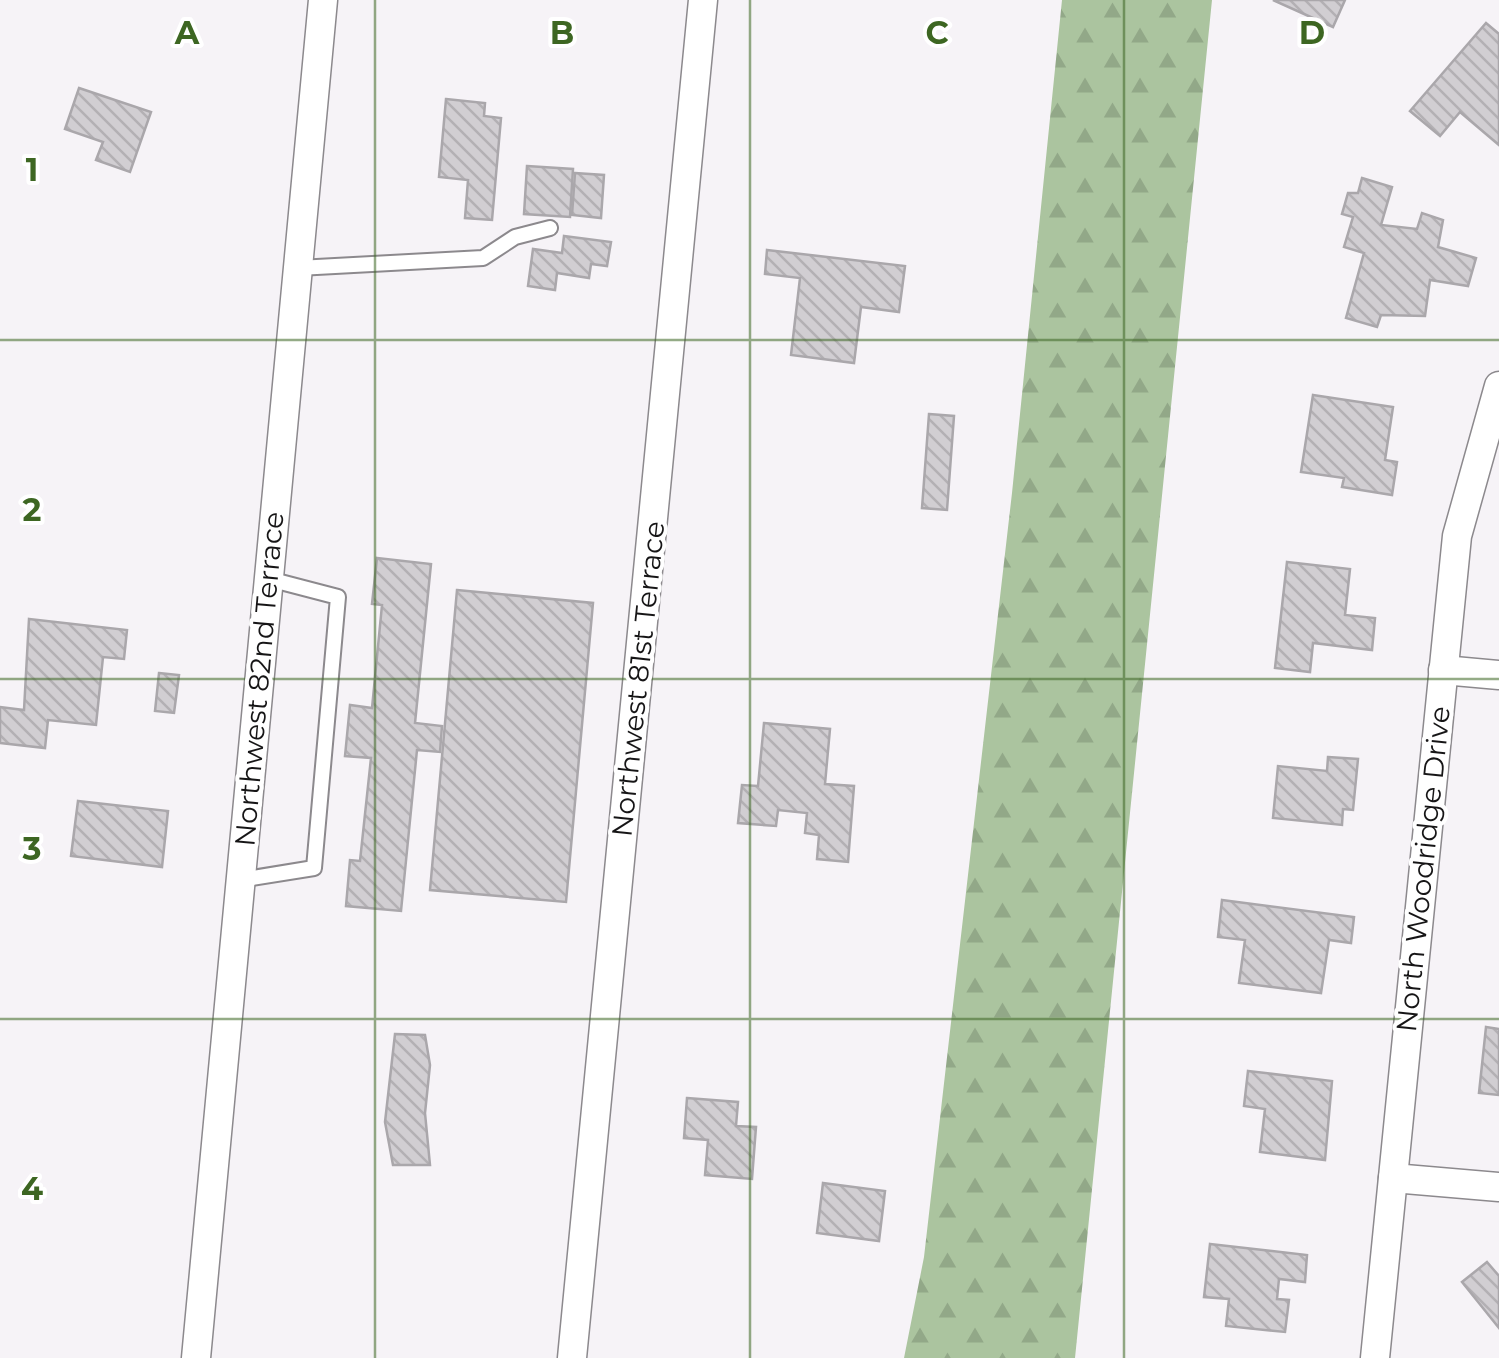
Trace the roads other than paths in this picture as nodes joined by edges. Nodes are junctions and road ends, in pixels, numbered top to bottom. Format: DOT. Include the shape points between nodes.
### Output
graph roads {
  1 [pos="323,0"];
  2 [pos="703,0"];
  3 [pos="550,228"];
  4 [pos="298,268"];
  5 [pos="1499,386"];
  6 [pos="269,579"];
  7 [pos="1442,670"];
  8 [pos="1499,675"];
  9 [pos="240,880"];
  10 [pos="1393,1178"];
  11 [pos="1499,1187"];
  12 [pos="196,1358"];
  13 [pos="572,1358"];
  14 [pos="1375,1358"];
  1 -- 4 [label="street, Northwest 82nd Terrace"];
  2 -- 13 [label="street, Northwest 81st Terrace"];
  3 -- 4 [label="lane" via="514,237 483,258"];
  4 -- 6 [label="street, Northwest 82nd Terrace"];
  5 -- 7 [label="street, North Woodridge Drive" via="1456,536"];
  6 -- 9 [label="street, Northwest 82nd Terrace"];
  6 -- 9 [label="lane" via="338,597 314,868"];
  7 -- 8 [label="street"];
  7 -- 10 [label="street, North Woodridge Drive"];
  9 -- 12 [label="street, Northwest 82nd Terrace"];
  10 -- 11 [label="street"];
  10 -- 14 [label="street, North Woodridge Drive"];
}
